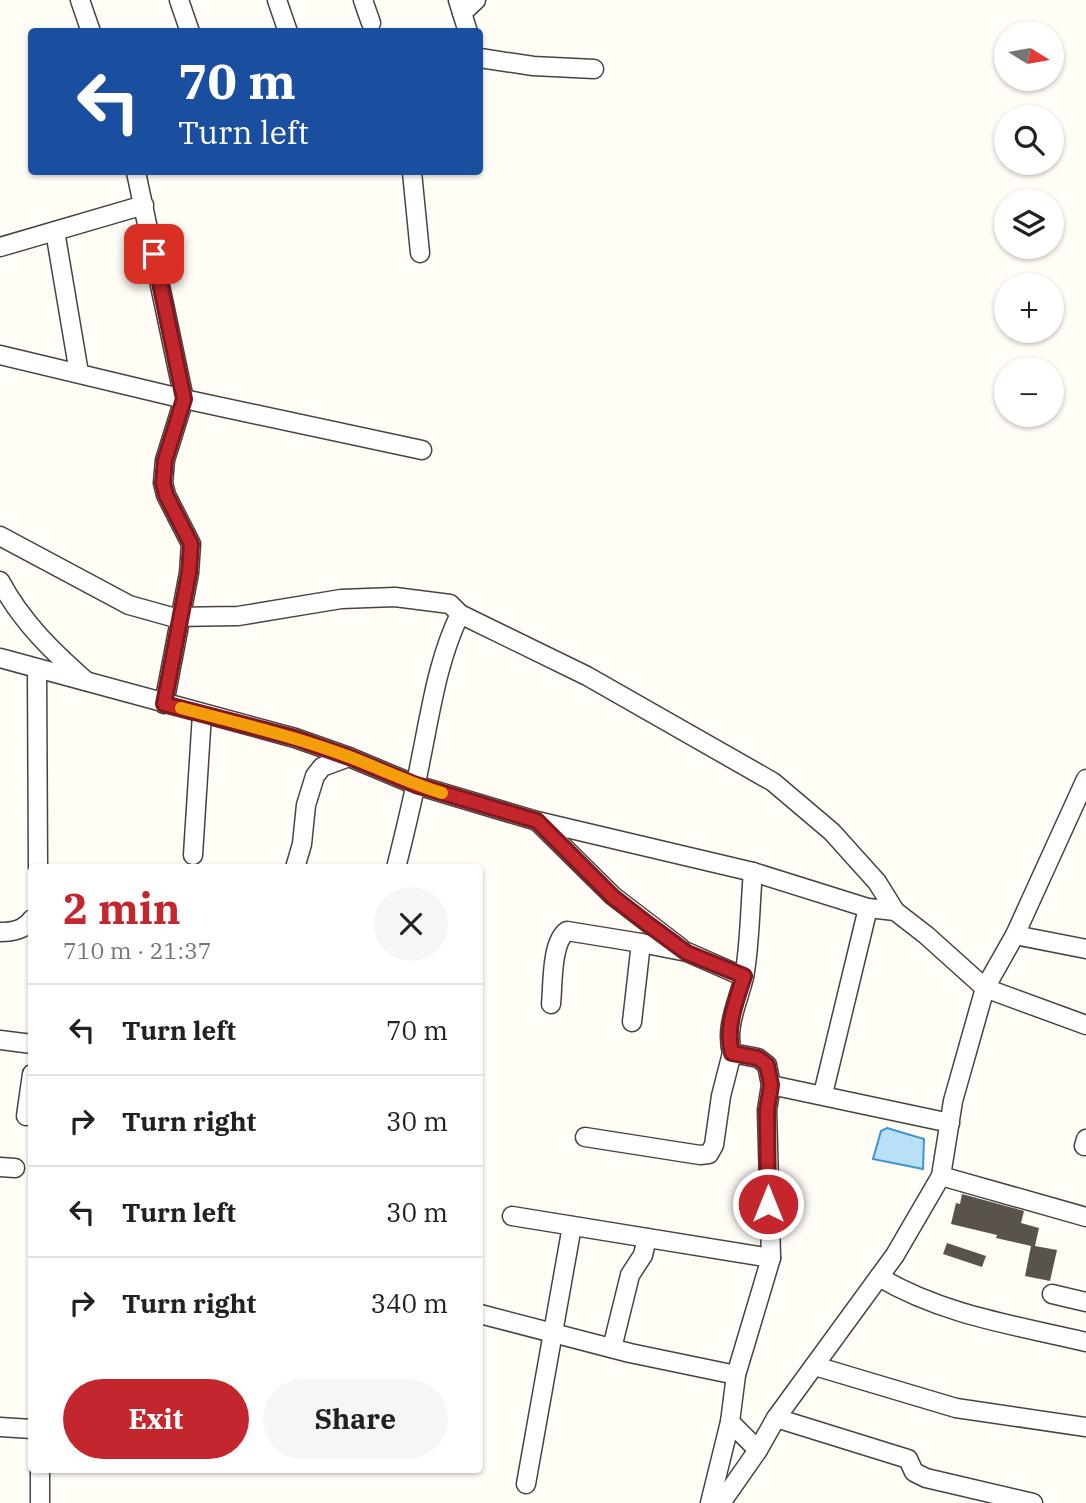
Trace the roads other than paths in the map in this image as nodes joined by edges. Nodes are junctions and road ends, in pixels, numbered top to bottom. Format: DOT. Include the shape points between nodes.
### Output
graph roads {
  1 [pos="80,0"];
  2 [pos="179,0"];
  3 [pos="277,0"];
  4 [pos="363,0"];
  5 [pos="476,0"];
  6 [pos="460,6"];
  7 [pos="371,23"];
  8 [pos="90,28"];
  9 [pos="189,28"];
  10 [pos="287,28"];
  11 [pos="467,28"];
  12 [pos="483,58"];
  13 [pos="594,69"];
  14 [pos="137,175"];
  15 [pos="412,175"];
  16 [pos="144,205"];
  17 [pos="55,231"];
  18 [pos="0,247"];
  19 [pos="420,253"];
  20 [pos="0,355"];
  21 [pos="79,373"];
  22 [pos="184,399"];
  23 [pos="422,450"];
  24 [pos="0,536"];
  25 [pos="0,580"];
  26 [pos="460,614"];
  27 [pos="181,617"];
  28 [pos="0,658"];
  29 [pos="37,668"];
  30 [pos="90,684"];
  31 [pos="164,704"];
  32 [pos="202,714"];
  33 [pos="349,757"];
  34 [pos="1086,779"];
  35 [pos="416,785"];
  36 [pos="537,821"];
  37 [pos="193,855"];
  38 [pos="38,864"];
  39 [pos="296,864"];
  40 [pos="397,864"];
  41 [pos="753,872"];
  42 [pos="868,908"];
  43 [pos="895,911"];
  44 [pos="28,924"];
  45 [pos="0,932"];
  46 [pos="1015,934"];
  47 [pos="641,943"];
  48 [pos="1086,949"];
  49 [pos="687,953"];
  50 [pos="744,976"];
  51 [pos="985,988"];
  52 [pos="551,1004"];
  53 [pos="632,1022"];
  54 [pos="1086,1025"];
  55 [pos="0,1040"];
  56 [pos="28,1044"];
  57 [pos="732,1053"];
  58 [pos="771,1085"];
  59 [pos="823,1094"];
  60 [pos="28,1102"];
  61 [pos="26,1116"];
  62 [pos="950,1123"];
  63 [pos="585,1137"];
  64 [pos="942,1176"];
  65 [pos="512,1216"];
  66 [pos="1086,1217"];
  67 [pos="572,1226"];
  68 [pos="647,1238"];
  69 [pos="771,1258"];
  70 [pos="879,1277"];
  71 [pos="1052,1294"];
  72 [pos="1086,1303"];
  73 [pos="483,1315"];
  74 [pos="554,1333"];
  75 [pos="1086,1342"];
  76 [pos="612,1348"];
  77 [pos="815,1366"];
  78 [pos="736,1375"];
  79 [pos="776,1418"];
  80 [pos="730,1422"];
  81 [pos="0,1427"];
  82 [pos="1086,1427"];
  83 [pos="28,1429"];
  84 [pos="758,1450"];
  85 [pos="40,1473"];
  86 [pos="526,1484"];
  87 [pos="40,1503"];
  88 [pos="710,1503"];
  89 [pos="721,1503"];
  90 [pos="1033,1503"];
  1 -- 8 [label="street"];
  2 -- 9 [label="street"];
  3 -- 10 [label="street"];
  4 -- 7 [label="street"];
  5 -- 6 [label="street"];
  6 -- 11 [label="street"];
  12 -- 13 [label="street"];
  14 -- 16 [label="street"];
  15 -- 19 [label="street"];
  16 -- 17 [label="street"];
  16 -- 22 [label="street"];
  17 -- 18 [label="street"];
  17 -- 21 [label="street"];
  20 -- 21 [label="street"];
  21 -- 22 [label="street"];
  22 -- 23 [label="street"];
  22 -- 27 [label="street" via="163,472 166,495 191,544"];
  24 -- 27 [label="street" via="129,605"];
  25 -- 30 [label="street" via="39,639"];
  26 -- 27 [label="street" via="450,604 395,597 341,599 238,616"];
  26 -- 35 [label="street" via="437,677"];
  26 -- 43 [label="street" via="587,676 773,782 832,832 877,882"];
  27 -- 31 [label="street"];
  28 -- 29 [label="street"];
  29 -- 30 [label="street"];
  29 -- 38 [label="street"];
  30 -- 31 [label="street"];
  31 -- 32 [label="street"];
  32 -- 33 [label="street"];
  32 -- 37 [label="street"];
  33 -- 35 [label="street"];
  33 -- 39 [label="street" via="321,767 315,776"];
  34 -- 46 [label="street"];
  35 -- 36 [label="street"];
  35 -- 40 [label="street"];
  36 -- 41 [label="street"];
  36 -- 49 [label="street" via="613,897"];
  41 -- 42 [label="street"];
  41 -- 50 [label="street"];
  42 -- 43 [label="street"];
  42 -- 59 [label="street"];
  43 -- 51 [label="street"];
  44 -- 45 [label="street"];
  46 -- 48 [label="street"];
  46 -- 51 [label="street"];
  47 -- 49 [label="street"];
  47 -- 52 [label="street" via="566,931 557,946"];
  47 -- 53 [label="street"];
  49 -- 50 [label="street"];
  50 -- 57 [label="street" via="730,1028"];
  51 -- 54 [label="street"];
  51 -- 62 [label="street"];
  55 -- 56 [label="street"];
  57 -- 58 [label="street" via="758,1058 767,1065"];
  57 -- 63 [label="street" via="709,1154"];
  58 -- 59 [label="street"];
  58 -- 69 [label="street" via="767,1110"];
  59 -- 62 [label="street"];
  60 -- 61 [label="street"];
  62 -- 64 [label="street"];
  64 -- 66 [label="street"];
  64 -- 70 [label="street"];
  65 -- 67 [label="street"];
  67 -- 68 [label="street"];
  67 -- 74 [label="street"];
  68 -- 69 [label="street"];
  68 -- 76 [label="street" via="643,1255 629,1275"];
  69 -- 78 [label="street"];
  70 -- 75 [label="street" via="934,1305"];
  70 -- 77 [label="street"];
  71 -- 72 [label="street"];
  73 -- 74 [label="street"];
  74 -- 76 [label="street"];
  74 -- 86 [label="street"];
  76 -- 78 [label="street"];
  77 -- 79 [label="street"];
  77 -- 82 [label="street" via="956,1408"];
  78 -- 80 [label="street"];
  79 -- 84 [label="street"];
  79 -- 90 [label="street" via="908,1459 914,1472 926,1478"];
  80 -- 84 [label="street"];
  80 -- 88 [label="street"];
  81 -- 83 [label="street"];
  84 -- 89 [label="street"];
  85 -- 87 [label="street"];
}
